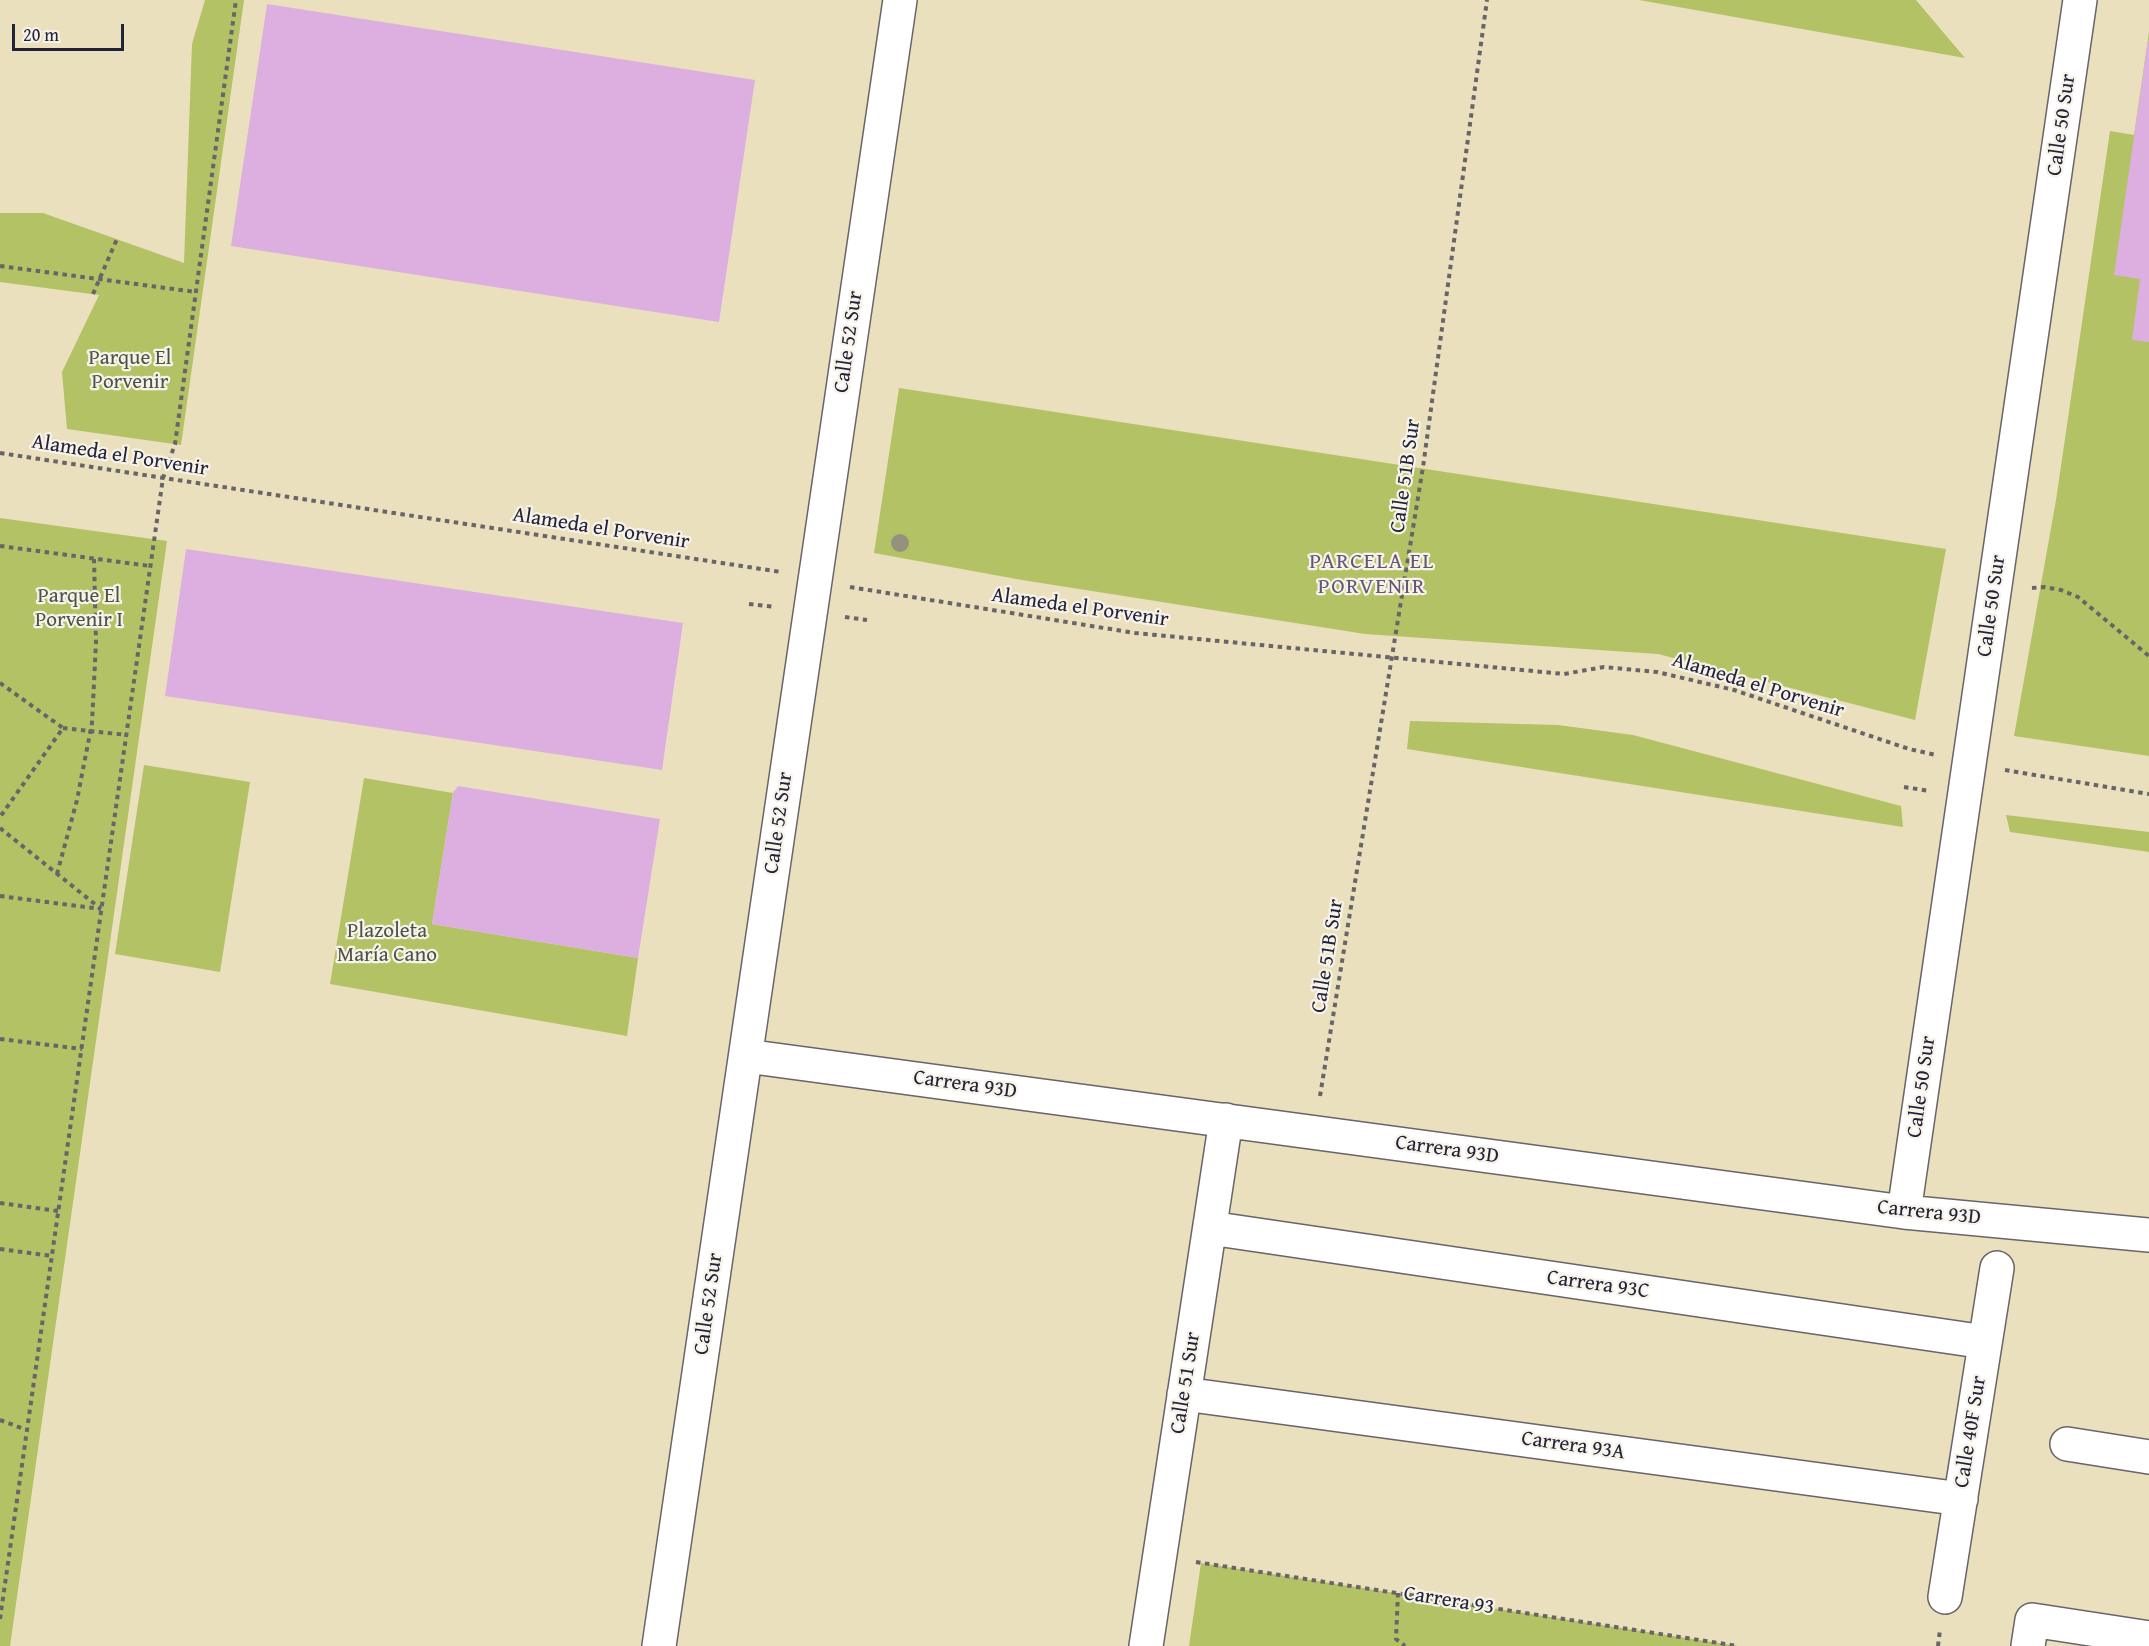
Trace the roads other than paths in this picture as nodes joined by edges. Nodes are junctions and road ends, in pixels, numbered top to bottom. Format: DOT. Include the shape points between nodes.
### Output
graph roads {
  1 [pos="900,0"];
  2 [pos="2080,0"];
  3 [pos="746,1056"];
  4 [pos="1226,1120"];
  5 [pos="1904,1212"];
  6 [pos="1210,1228"];
  7 [pos="2149,1235"];
  8 [pos="1997,1268"];
  9 [pos="1985,1342"];
  10 [pos="1184,1394"];
  11 [pos="2067,1444"];
  12 [pos="2149,1457"];
  13 [pos="1961,1499"];
  14 [pos="1946,1597"];
  15 [pos="2030,1633"];
  16 [pos="2149,1638"];
  17 [pos="659,1646"];
  18 [pos="1146,1646"];
  1 -- 3 [label="street, Calle 52 Sur"];
  2 -- 5 [label="street, Calle 50 Sur"];
  3 -- 4 [label="street, Carrera 93D"];
  3 -- 17 [label="street, Calle 52 Sur"];
  4 -- 5 [label="street, Carrera 93D"];
  4 -- 6 [label="street, Calle 51 Sur"];
  5 -- 7 [label="street, Carrera 93D"];
  6 -- 9 [label="street, Carrera 93C"];
  6 -- 10 [label="street, Calle 51 Sur"];
  8 -- 9 [label="street, Calle 40F Sur"];
  9 -- 13 [label="street, Calle 40F Sur"];
  10 -- 13 [label="street, Carrera 93A"];
  10 -- 18 [label="street, Calle 51 Sur"];
  11 -- 12 [label="street"];
  13 -- 14 [label="street, Calle 40F Sur"];
  15 -- 16 [label="street"];
}
